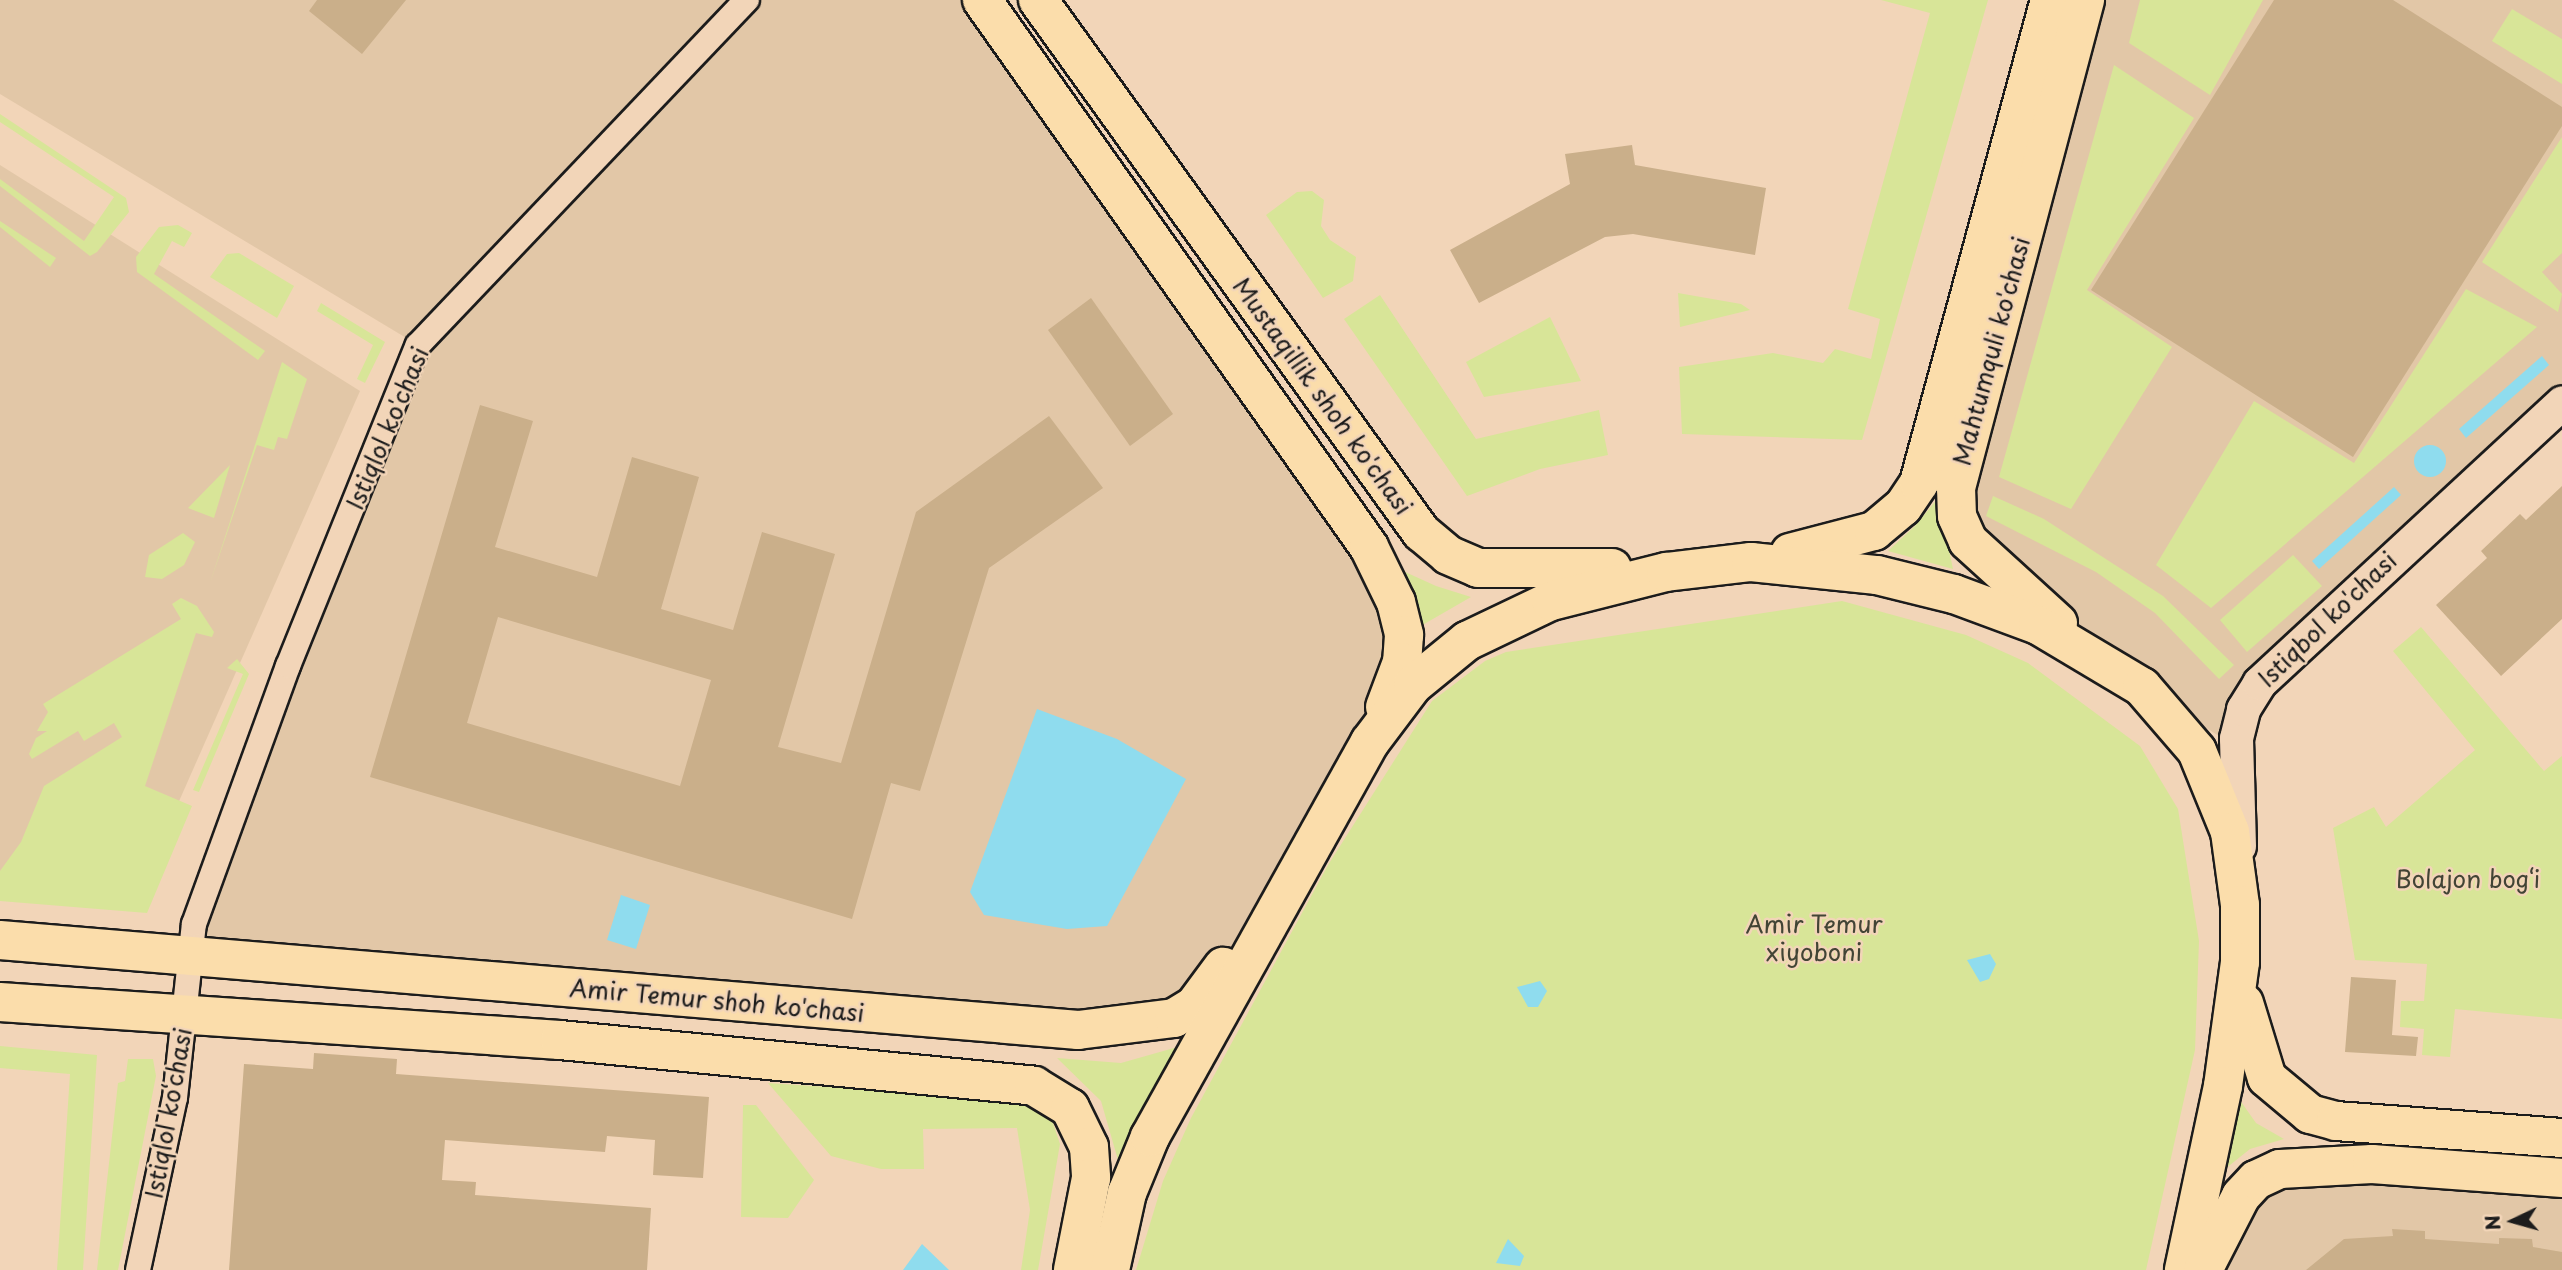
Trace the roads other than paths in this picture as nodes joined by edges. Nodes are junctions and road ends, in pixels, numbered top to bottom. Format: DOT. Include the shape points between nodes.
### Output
graph roads {
  1 [pos="747,0"];
  2 [pos="982,0"];
  3 [pos="1038,0"];
  4 [pos="2050,0"];
  5 [pos="2085,0"];
  6 [pos="2562,402"];
  7 [pos="1740,563"];
  8 [pos="2091,653"];
  9 [pos="1370,742"];
  10 [pos="1330,813"];
  11 [pos="2240,905"];
  12 [pos="0,940"];
  13 [pos="190,956"];
  14 [pos="2239,981"];
  15 [pos="0,1002"];
  16 [pos="184,1017"];
  17 [pos="2562,1138"];
  18 [pos="2562,1178"];
  19 [pos="138,1270"];
  20 [pos="1073,1270"];
  21 [pos="1110,1270"];
  22 [pos="2184,1270"];
  23 [pos="2203,1270"];
  1 -- 13 [label="street, Istiqlol ko'chasi" via="418,345 206,884"];
  2 -- 9 [label="main road, Mustaqillik shoh ko'chasi" via="1379,565 1402,620 1405,649"];
  3 -- 7 [label="main road, Mustaqillik shoh ko'chasi" via="1400,504 1440,550 1471,566 1503,572"];
  4 -- 7 [label="main road, Mahtumquli ko'chasi" via="1924,469 1913,495 1893,517 1865,535"];
  5 -- 8 [label="main road, Mahtumquli ko'chasi" via="1957,479 1956,507 1974,548"];
  6 -- 11 [label="street, Istiqbol ko'chasi" via="2279,659 2250,695 2236,738"];
  7 -- 8 [label="main road" via="1835,568 1954,594 2038,625"];
  7 -- 9 [label="main road" via="1573,594 1488,629 1429,669"];
  8 -- 11 [label="main road" via="2142,687 2185,733 2215,790 2230,832"];
  9 -- 10 [label="main road"];
  10 -- 13 [label="main road, Amir Temur shoh ko'chasi" via="1194,1006 1162,1022 1121,1029 1035,1027"];
  10 -- 21 [label="main road" via="1140,1156"];
  11 -- 14 [label="main road"];
  12 -- 13 [label="main road, Amir Temur shoh ko'chasi"];
  13 -- 16 [label="street, Istiqlol ko‘chasi"];
  14 -- 17 [label="main road" via="2262,1069 2280,1093 2310,1114 2336,1121"];
  14 -- 22 [label="main road"];
  15 -- 16 [label="main road"];
  16 -- 19 [label="street, Istiqlol ko‘chasi" via="174,1098"];
  16 -- 20 [label="main road" via="298,1019 546,1038 1041,1087 1070,1108 1089,1147 1091,1178"];
  18 -- 23 [label="main road" via="2372,1164 2280,1169 2256,1180 2241,1196"];
}
